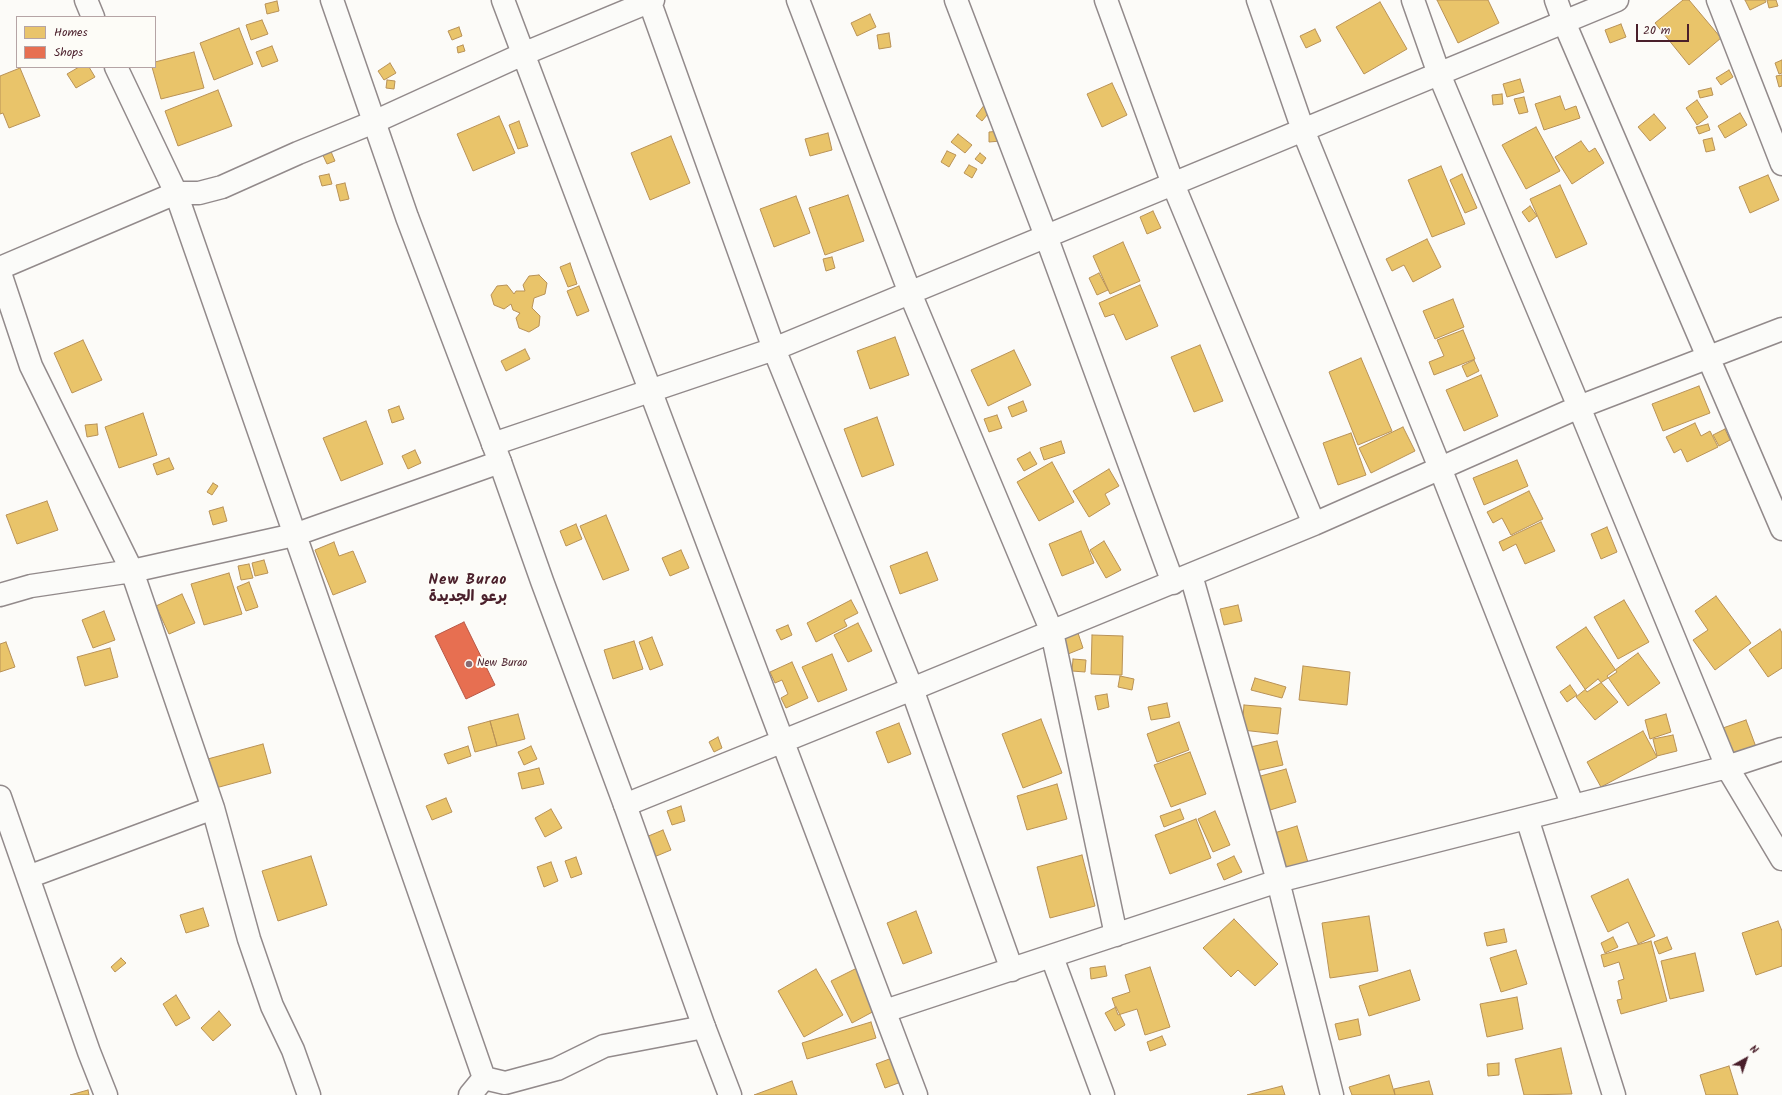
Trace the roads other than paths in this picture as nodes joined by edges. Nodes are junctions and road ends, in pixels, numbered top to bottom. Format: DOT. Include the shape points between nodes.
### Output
graph roads {
  1 [pos="86,0"];
  2 [pos="332,0"];
  3 [pos="503,0"];
  4 [pos="651,0"];
  5 [pos="798,0"];
  6 [pos="956,0"];
  7 [pos="1106,0"];
  8 [pos="1258,0"];
  9 [pos="1413,0"];
  10 [pos="1556,0"];
  11 [pos="1617,0"];
  12 [pos="1718,0"];
  13 [pos="93,16"];
  14 [pos="1564,22"];
  15 [pos="523,54"];
  16 [pos="116,68"];
  17 [pos="1439,74"];
  18 [pos="374,122"];
  19 [pos="1303,130"];
  20 [pos="1782,164"];
  21 [pos="1173,184"];
  22 [pos="176,194"];
  23 [pos="1046,236"];
  24 [pos="0,268"];
  25 [pos="0,273"];
  26 [pos="910,292"];
  27 [pos="1782,329"];
  28 [pos="774,349"];
  29 [pos="1709,357"];
  30 [pos="649,391"];
  31 [pos="1579,407"];
  32 [pos="496,453"];
  33 [pos="1440,468"];
  34 [pos="1314,524"];
  35 [pos="1782,529"];
  36 [pos="294,535"];
  37 [pos="132,570"];
  38 [pos="1182,579"];
  39 [pos="0,595"];
  40 [pos="1052,632"];
  41 [pos="912,689"];
  42 [pos="783,741"];
  43 [pos="1782,749"];
  44 [pos="1727,767"];
  45 [pos="0,797"];
  46 [pos="625,804"];
  47 [pos="1573,806"];
  48 [pos="213,808"];
  49 [pos="1527,818"];
  50 [pos="1782,860"];
  51 [pos="28,877"];
  52 [pos="1278,881"];
  53 [pos="1116,935"];
  54 [pos="1052,957"];
  55 [pos="1012,970"];
  56 [pos="885,1011"];
  57 [pos="704,1027"];
  58 [pos="484,1078"];
  59 [pos="505,1089"];
  60 [pos="106,1095"];
  61 [pos="309,1095"];
  62 [pos="470,1095"];
  63 [pos="730,1095"];
  64 [pos="916,1095"];
  65 [pos="1103,1095"];
  66 [pos="1332,1095"];
  67 [pos="1614,1095"];
  1 -- 13 [label="main road"];
  2 -- 18 [label="main road"];
  3 -- 15 [label="main road"];
  4 -- 15 [label="main road"];
  4 -- 28 [label="main road"];
  5 -- 26 [label="main road"];
  6 -- 23 [label="main road"];
  7 -- 21 [label="main road"];
  8 -- 19 [label="main road"];
  9 -- 17 [label="main road"];
  10 -- 14 [label="main road"];
  11 -- 14 [label="main road"];
  12 -- 20 [label="main road"];
  14 -- 17 [label="main road"];
  14 -- 29 [label="main road"];
  15 -- 18 [label="main road"];
  15 -- 30 [label="main road"];
  16 -- 22 [label="main road"];
  17 -- 19 [label="main road"];
  17 -- 31 [label="main road"];
  18 -- 22 [label="main road" via="222,187 199,193"];
  18 -- 32 [label="main road"];
  19 -- 21 [label="main road"];
  19 -- 33 [label="main road"];
  21 -- 23 [label="main road"];
  21 -- 34 [label="main road"];
  22 -- 24 [label="main road"];
  22 -- 36 [label="main road"];
  23 -- 26 [label="main road"];
  23 -- 38 [label="main road"];
  25 -- 37 [label="main road" via="31,366"];
  26 -- 28 [label="main road"];
  26 -- 40 [label="main road"];
  27 -- 29 [label="main road"];
  28 -- 30 [label="main road"];
  28 -- 41 [label="main road"];
  29 -- 31 [label="main road"];
  29 -- 35 [label="main road"];
  30 -- 32 [label="main road"];
  30 -- 42 [label="main road"];
  31 -- 33 [label="main road"];
  31 -- 44 [label="main road"];
  32 -- 36 [label="main road"];
  32 -- 46 [label="main road"];
  33 -- 34 [label="main road"];
  33 -- 47 [label="main road"];
  34 -- 38 [label="main road"];
  36 -- 37 [label="main road"];
  36 -- 58 [label="main road"];
  37 -- 39 [label="main road" via="31,586"];
  37 -- 48 [label="main road"];
  38 -- 40 [label="main road"];
  38 -- 52 [label="main road"];
  40 -- 41 [label="main road"];
  40 -- 53 [label="main road"];
  41 -- 42 [label="main road"];
  41 -- 55 [label="main road"];
  42 -- 46 [label="main road"];
  42 -- 56 [label="main road"];
  43 -- 44 [label="main road"];
  44 -- 47 [label="main road"];
  44 -- 50 [label="main road"];
  45 -- 51 [label="main road"];
  46 -- 57 [label="main road"];
  47 -- 49 [label="main road"];
  48 -- 51 [label="main road"];
  48 -- 61 [label="main road" via="249,939 272,1006 293,1050"];
  49 -- 52 [label="main road"];
  49 -- 67 [label="main road"];
  51 -- 60 [label="main road"];
  52 -- 53 [label="main road"];
  52 -- 66 [label="main road"];
  53 -- 54 [label="main road"];
  54 -- 55 [label="main road"];
  54 -- 65 [label="main road"];
  55 -- 56 [label="main road"];
  56 -- 64 [label="main road"];
  57 -- 59 [label="main road" via="604,1046 557,1069"];
  57 -- 63 [label="main road"];
  58 -- 59 [label="main road"];
  58 -- 62 [label="main road"];
}
